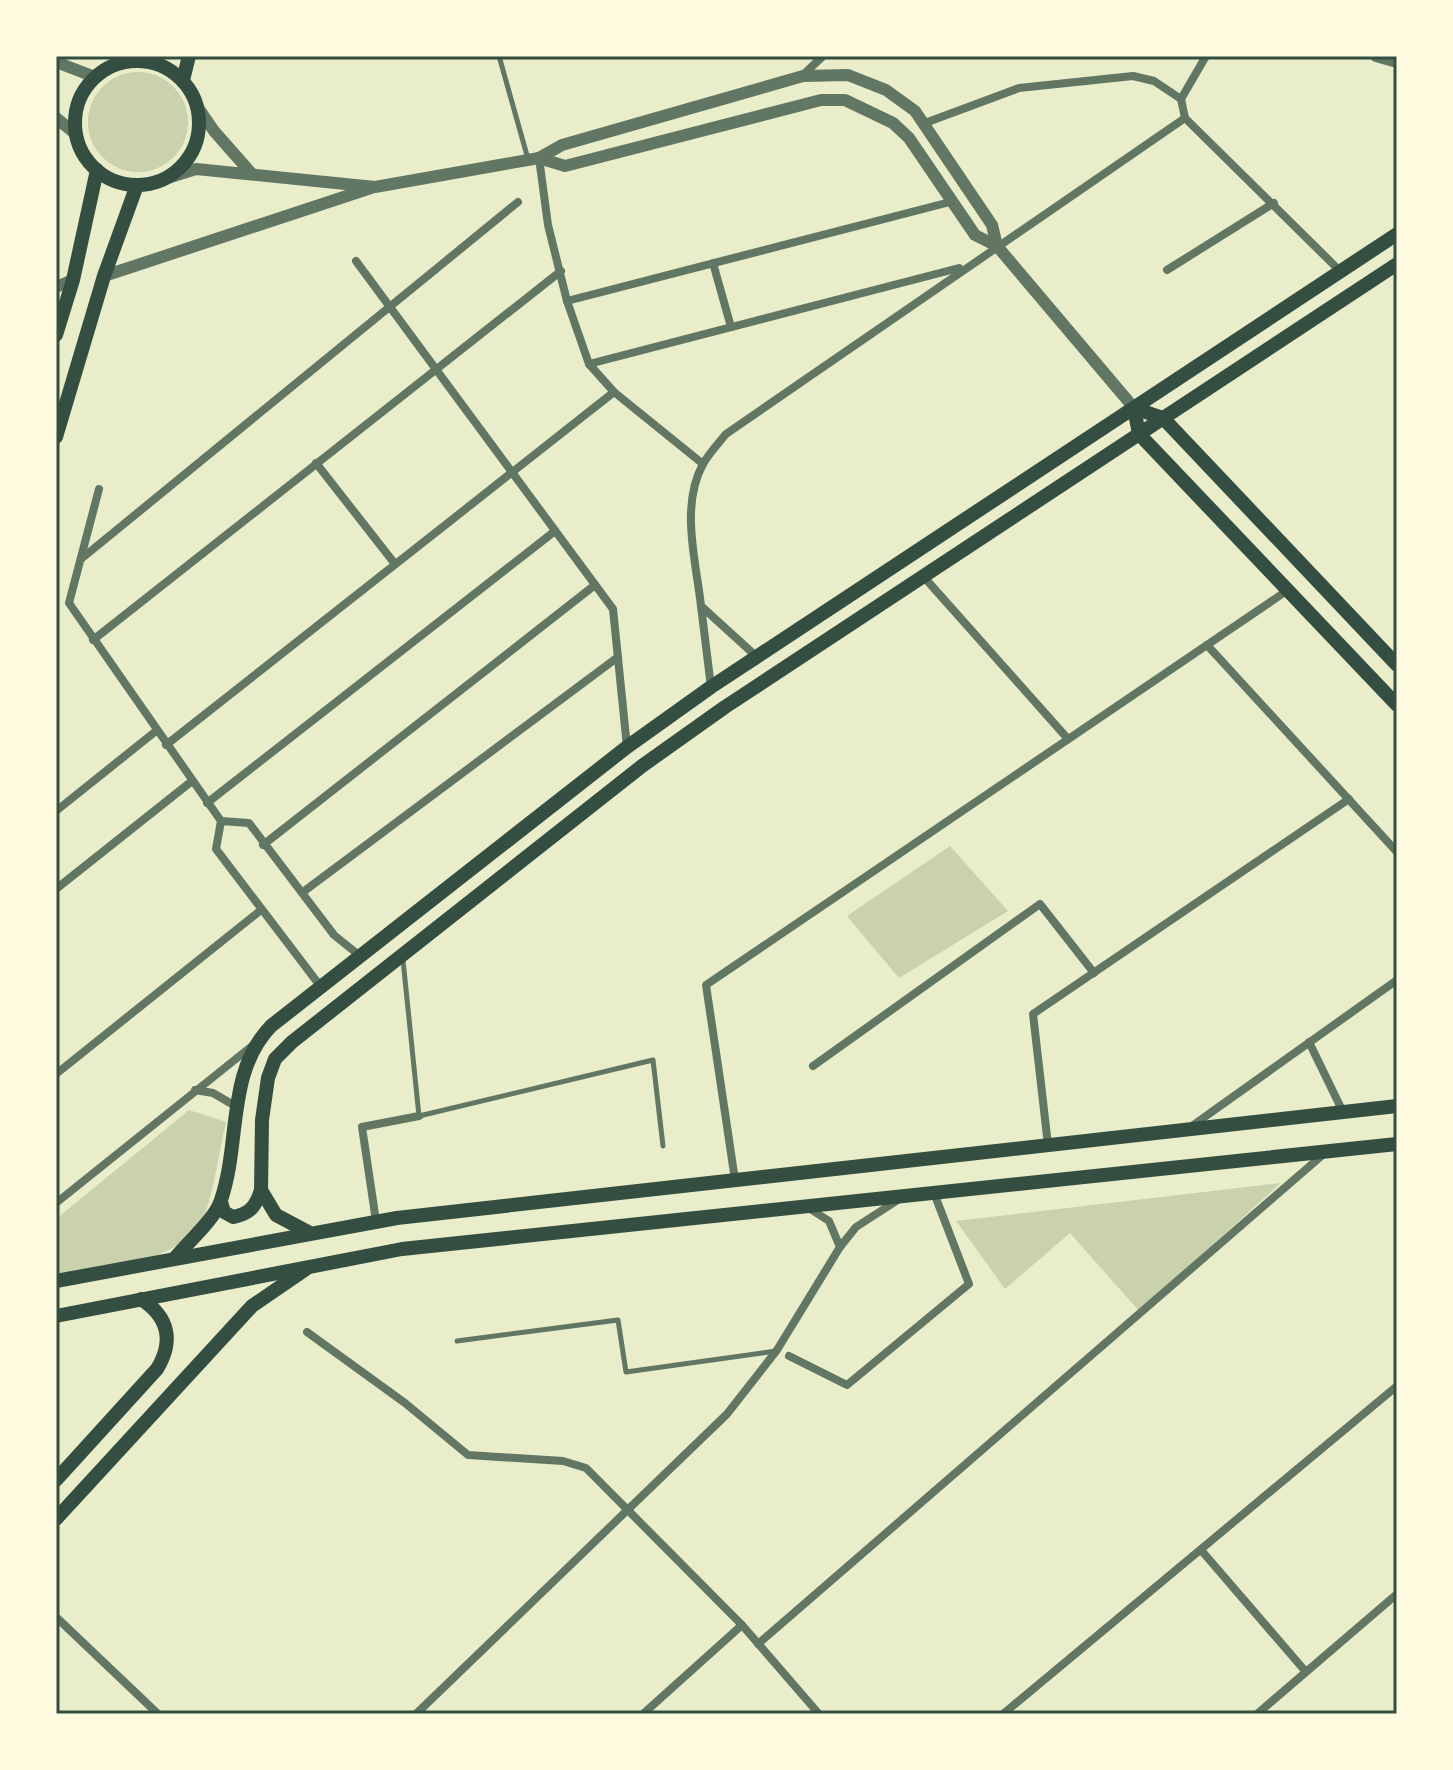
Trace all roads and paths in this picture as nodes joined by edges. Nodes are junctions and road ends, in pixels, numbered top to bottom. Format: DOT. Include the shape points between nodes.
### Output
graph roads {
  1 [pos="189,56"];
  2 [pos="499,56"];
  3 [pos="823,56"];
  4 [pos="1206,56"];
  5 [pos="1376,56"];
  6 [pos="118,61"];
  7 [pos="56,62"];
  8 [pos="1397,62"];
  9 [pos="803,76"];
  10 [pos="95,77"];
  11 [pos="183,80"];
  12 [pos="1181,99"];
  13 [pos="197,106"];
  14 [pos="56,118"];
  15 [pos="1185,118"];
  16 [pos="925,123"];
  17 [pos="76,134"];
  18 [pos="534,159"];
  19 [pos="97,170"];
  20 [pos="252,174"];
  21 [pos="158,181"];
  22 [pos="137,185"];
  23 [pos="375,187"];
  24 [pos="518,202"];
  25 [pos="950,202"];
  26 [pos="1274,203"];
  27 [pos="1397,234"];
  28 [pos="997,246"];
  29 [pos="356,261"];
  30 [pos="713,263"];
  31 [pos="1397,264"];
  32 [pos="968,266"];
  33 [pos="1167,270"];
  34 [pos="561,271"];
  35 [pos="1341,272"];
  36 [pos="104,276"];
  37 [pos="73,280"];
  38 [pos="56,287"];
  39 [pos="567,301"];
  40 [pos="391,308"];
  41 [pos="731,327"];
  42 [pos="56,335"];
  43 [pos="589,364"];
  44 [pos="435,368"];
  45 [pos="614,392"];
  46 [pos="1134,408"];
  47 [pos="1163,418"];
  48 [pos="1139,434"];
  49 [pos="56,437"];
  50 [pos="316,463"];
  51 [pos="703,464"];
  52 [pos="512,472"];
  53 [pos="99,489"];
  54 [pos="555,531"];
  55 [pos="81,559"];
  56 [pos="395,564"];
  57 [pos="923,576"];
  58 [pos="595,585"];
  59 [pos="1288,590"];
  60 [pos="701,606"];
  61 [pos="93,640"];
  62 [pos="1207,645"];
  63 [pos="618,657"];
  64 [pos="757,657"];
  65 [pos="1397,665"];
  66 [pos="772,676"];
  67 [pos="711,687"];
  68 [pos="1397,705"];
  69 [pos="725,707"];
  70 [pos="156,731"];
  71 [pos="1068,739"];
  72 [pos="166,745"];
  73 [pos="627,747"];
  74 [pos="192,781"];
  75 [pos="1349,799"];
  76 [pos="207,803"];
  77 [pos="56,811"];
  78 [pos="221,821"];
  79 [pos="263,845"];
  80 [pos="1397,852"];
  81 [pos="56,889"];
  82 [pos="303,892"];
  83 [pos="261,910"];
  84 [pos="402,954"];
  85 [pos="360,956"];
  86 [pos="1094,973"];
  87 [pos="1397,980"];
  88 [pos="321,987"];
  89 [pos="1309,1042"];
  90 [pos="255,1043"];
  91 [pos="813,1066"];
  92 [pos="56,1074"];
  93 [pos="195,1090"];
  94 [pos="1397,1106"];
  95 [pos="237,1107"];
  96 [pos="1343,1112"];
  97 [pos="419,1116"];
  98 [pos="1187,1129"];
  99 [pos="1397,1144"];
  100 [pos="1048,1145"];
  101 [pos="663,1146"];
  102 [pos="1327,1151"];
  103 [pos="735,1180"];
  104 [pos="261,1190"];
  105 [pos="934,1193"];
  106 [pos="906,1196"];
  107 [pos="221,1202"];
  108 [pos="56,1203"];
  109 [pos="806,1206"];
  110 [pos="376,1221"];
  111 [pos="308,1232"];
  112 [pos="840,1247"];
  113 [pos="176,1257"];
  114 [pos="313,1264"];
  115 [pos="56,1281"];
  116 [pos="141,1299"];
  117 [pos="56,1316"];
  118 [pos="307,1332"];
  119 [pos="457,1341"];
  120 [pos="777,1350"];
  121 [pos="789,1356"];
  122 [pos="1397,1386"];
  123 [pos="56,1480"];
  124 [pos="628,1507"];
  125 [pos="56,1519"];
  126 [pos="1201,1550"];
  127 [pos="1396,1598"];
  128 [pos="56,1617"];
  129 [pos="742,1625"];
  130 [pos="758,1644"];
  131 [pos="1306,1672"];
  132 [pos="158,1714"];
  133 [pos="416,1714"];
  134 [pos="643,1714"];
  135 [pos="819,1714"];
  136 [pos="1003,1714"];
  137 [pos="1257,1714"];
  1 -- 11 [label="main road"];
  2 -- 18 [label="lane"];
  3 -- 9 [label="street"];
  4 -- 12 [label="street"];
  5 -- 8 [label="street"];
  6 -- 10 [label="main road"];
  6 -- 11 [label="main road" via="150,62"];
  7 -- 10 [label="street"];
  9 -- 16 [label="street" via="848,75 886,90"];
  9 -- 18 [label="street" via="562,145"];
  10 -- 17 [label="main road" via="79,104"];
  11 -- 13 [label="main road"];
  12 -- 15 [label="street"];
  12 -- 16 [label="street" via="1154,81 1133,76 1019,88"];
  13 -- 20 [label="street"];
  13 -- 21 [label="main road" via="198,134 187,159"];
  14 -- 17 [label="street"];
  15 -- 26 [label="street"];
  15 -- 28 [label="street"];
  16 -- 28 [label="street" via="992,225"];
  17 -- 19 [label="main road" via="83,154"];
  18 -- 23 [label="street"];
  18 -- 25 [label="street" via="565,166 821,100 845,100 893,123 909,138"];
  18 -- 34 [label="street"];
  19 -- 22 [label="main road"];
  19 -- 37 [label="main road"];
  20 -- 21 [label="street" via="196,169"];
  20 -- 23 [label="street"];
  21 -- 22 [label="main road"];
  22 -- 36 [label="main road"];
  23 -- 36 [label="street"];
  24 -- 40 [label="street"];
  25 -- 28 [label="street" via="975,235"];
  25 -- 30 [label="street"];
  26 -- 33 [label="street"];
  26 -- 35 [label="street"];
  27 -- 35 [label="main road"];
  28 -- 32 [label="street"];
  28 -- 46 [label="street"];
  29 -- 40 [label="street"];
  30 -- 39 [label="street"];
  30 -- 41 [label="street"];
  31 -- 47 [label="main road"];
  32 -- 41 [label="street"];
  32 -- 51 [label="street" via="726,434"];
  34 -- 39 [label="street"];
  34 -- 44 [label="street"];
  35 -- 46 [label="main road"];
  36 -- 49 [label="main road"];
  37 -- 38 [label="street"];
  37 -- 42 [label="main road"];
  39 -- 43 [label="street"];
  40 -- 44 [label="street"];
  40 -- 55 [label="street"];
  41 -- 43 [label="street"];
  43 -- 45 [label="street"];
  44 -- 50 [label="street"];
  44 -- 52 [label="street"];
  45 -- 51 [label="street"];
  45 -- 52 [label="street"];
  46 -- 47 [label="main road"];
  46 -- 48 [label="main road"];
  46 -- 64 [label="main road"];
  47 -- 48 [label="main road"];
  47 -- 65 [label="main road"];
  48 -- 57 [label="main road"];
  48 -- 59 [label="main road"];
  50 -- 56 [label="street"];
  50 -- 61 [label="street"];
  51 -- 60 [label="street" via="693,491 691,524"];
  52 -- 54 [label="street"];
  52 -- 56 [label="street"];
  53 -- 55 [label="street"];
  54 -- 58 [label="street"];
  54 -- 76 [label="street"];
  55 -- 61 [label="street" via="69,603"];
  56 -- 72 [label="street"];
  57 -- 66 [label="main road"];
  57 -- 71 [label="street"];
  58 -- 63 [label="street" via="613,609"];
  58 -- 79 [label="street"];
  59 -- 62 [label="street"];
  59 -- 68 [label="main road"];
  60 -- 64 [label="street"];
  60 -- 67 [label="street"];
  61 -- 70 [label="street"];
  62 -- 71 [label="street"];
  62 -- 75 [label="street"];
  63 -- 73 [label="street"];
  63 -- 82 [label="street"];
  64 -- 66 [label="main road"];
  64 -- 67 [label="main road"];
  66 -- 69 [label="main road"];
  67 -- 69 [label="main road"];
  67 -- 73 [label="main road"];
  69 -- 84 [label="main road"];
  70 -- 72 [label="street"];
  70 -- 77 [label="street"];
  71 -- 103 [label="street" via="706,985"];
  72 -- 74 [label="street"];
  73 -- 85 [label="main road"];
  74 -- 76 [label="street"];
  74 -- 81 [label="street"];
  75 -- 80 [label="street"];
  75 -- 86 [label="street"];
  76 -- 78 [label="street"];
  78 -- 79 [label="street" via="249,823"];
  78 -- 83 [label="street" via="216,849"];
  79 -- 82 [label="street"];
  82 -- 85 [label="street" via="334,935"];
  83 -- 88 [label="street"];
  83 -- 92 [label="street"];
  84 -- 97 [label="lane"];
  84 -- 104 [label="main road" via="275,1059 262,1120"];
  85 -- 88 [label="main road"];
  86 -- 91 [label="street" via="1040,904"];
  86 -- 100 [label="street" via="1033,1014"];
  87 -- 89 [label="street"];
  88 -- 90 [label="main road"];
  89 -- 96 [label="street"];
  89 -- 98 [label="street"];
  90 -- 93 [label="street"];
  90 -- 95 [label="main road"];
  93 -- 95 [label="street"];
  93 -- 108 [label="street"];
  94 -- 96 [label="main road"];
  95 -- 107 [label="main road"];
  96 -- 98 [label="main road"];
  97 -- 101 [label="lane" via="653,1060"];
  97 -- 110 [label="street" via="362,1127"];
  98 -- 100 [label="main road"];
  99 -- 102 [label="main road"];
  100 -- 103 [label="main road"];
  102 -- 105 [label="main road"];
  102 -- 130 [label="street"];
  103 -- 110 [label="main road"];
  104 -- 107 [label="main road" via="255,1207 243,1215 224,1212"];
  104 -- 111 [label="main road" via="276,1215"];
  105 -- 106 [label="main road"];
  105 -- 121 [label="street" via="969,1284 847,1385"];
  106 -- 109 [label="main road"];
  106 -- 112 [label="street" via="856,1227"];
  107 -- 113 [label="main road"];
  109 -- 112 [label="street" via="829,1221"];
  109 -- 114 [label="main road" via="402,1249"];
  110 -- 111 [label="main road"];
  111 -- 113 [label="main road"];
  112 -- 120 [label="street"];
  113 -- 115 [label="main road"];
  114 -- 116 [label="main road"];
  114 -- 125 [label="main road" via="252,1306"];
  116 -- 117 [label="main road"];
  116 -- 123 [label="main road" via="165,1322 166,1354"];
  118 -- 124 [label="street" via="468,1455 563,1461 586,1468 608,1494"];
  119 -- 120 [label="lane" via="618,1320 626,1372"];
  120 -- 124 [label="street" via="727,1414"];
  122 -- 126 [label="street"];
  124 -- 129 [label="street"];
  124 -- 133 [label="street"];
  126 -- 131 [label="street"];
  126 -- 136 [label="street"];
  127 -- 131 [label="street"];
  128 -- 132 [label="street"];
  129 -- 130 [label="street"];
  129 -- 134 [label="street"];
  130 -- 135 [label="street"];
  131 -- 137 [label="street"];
}
